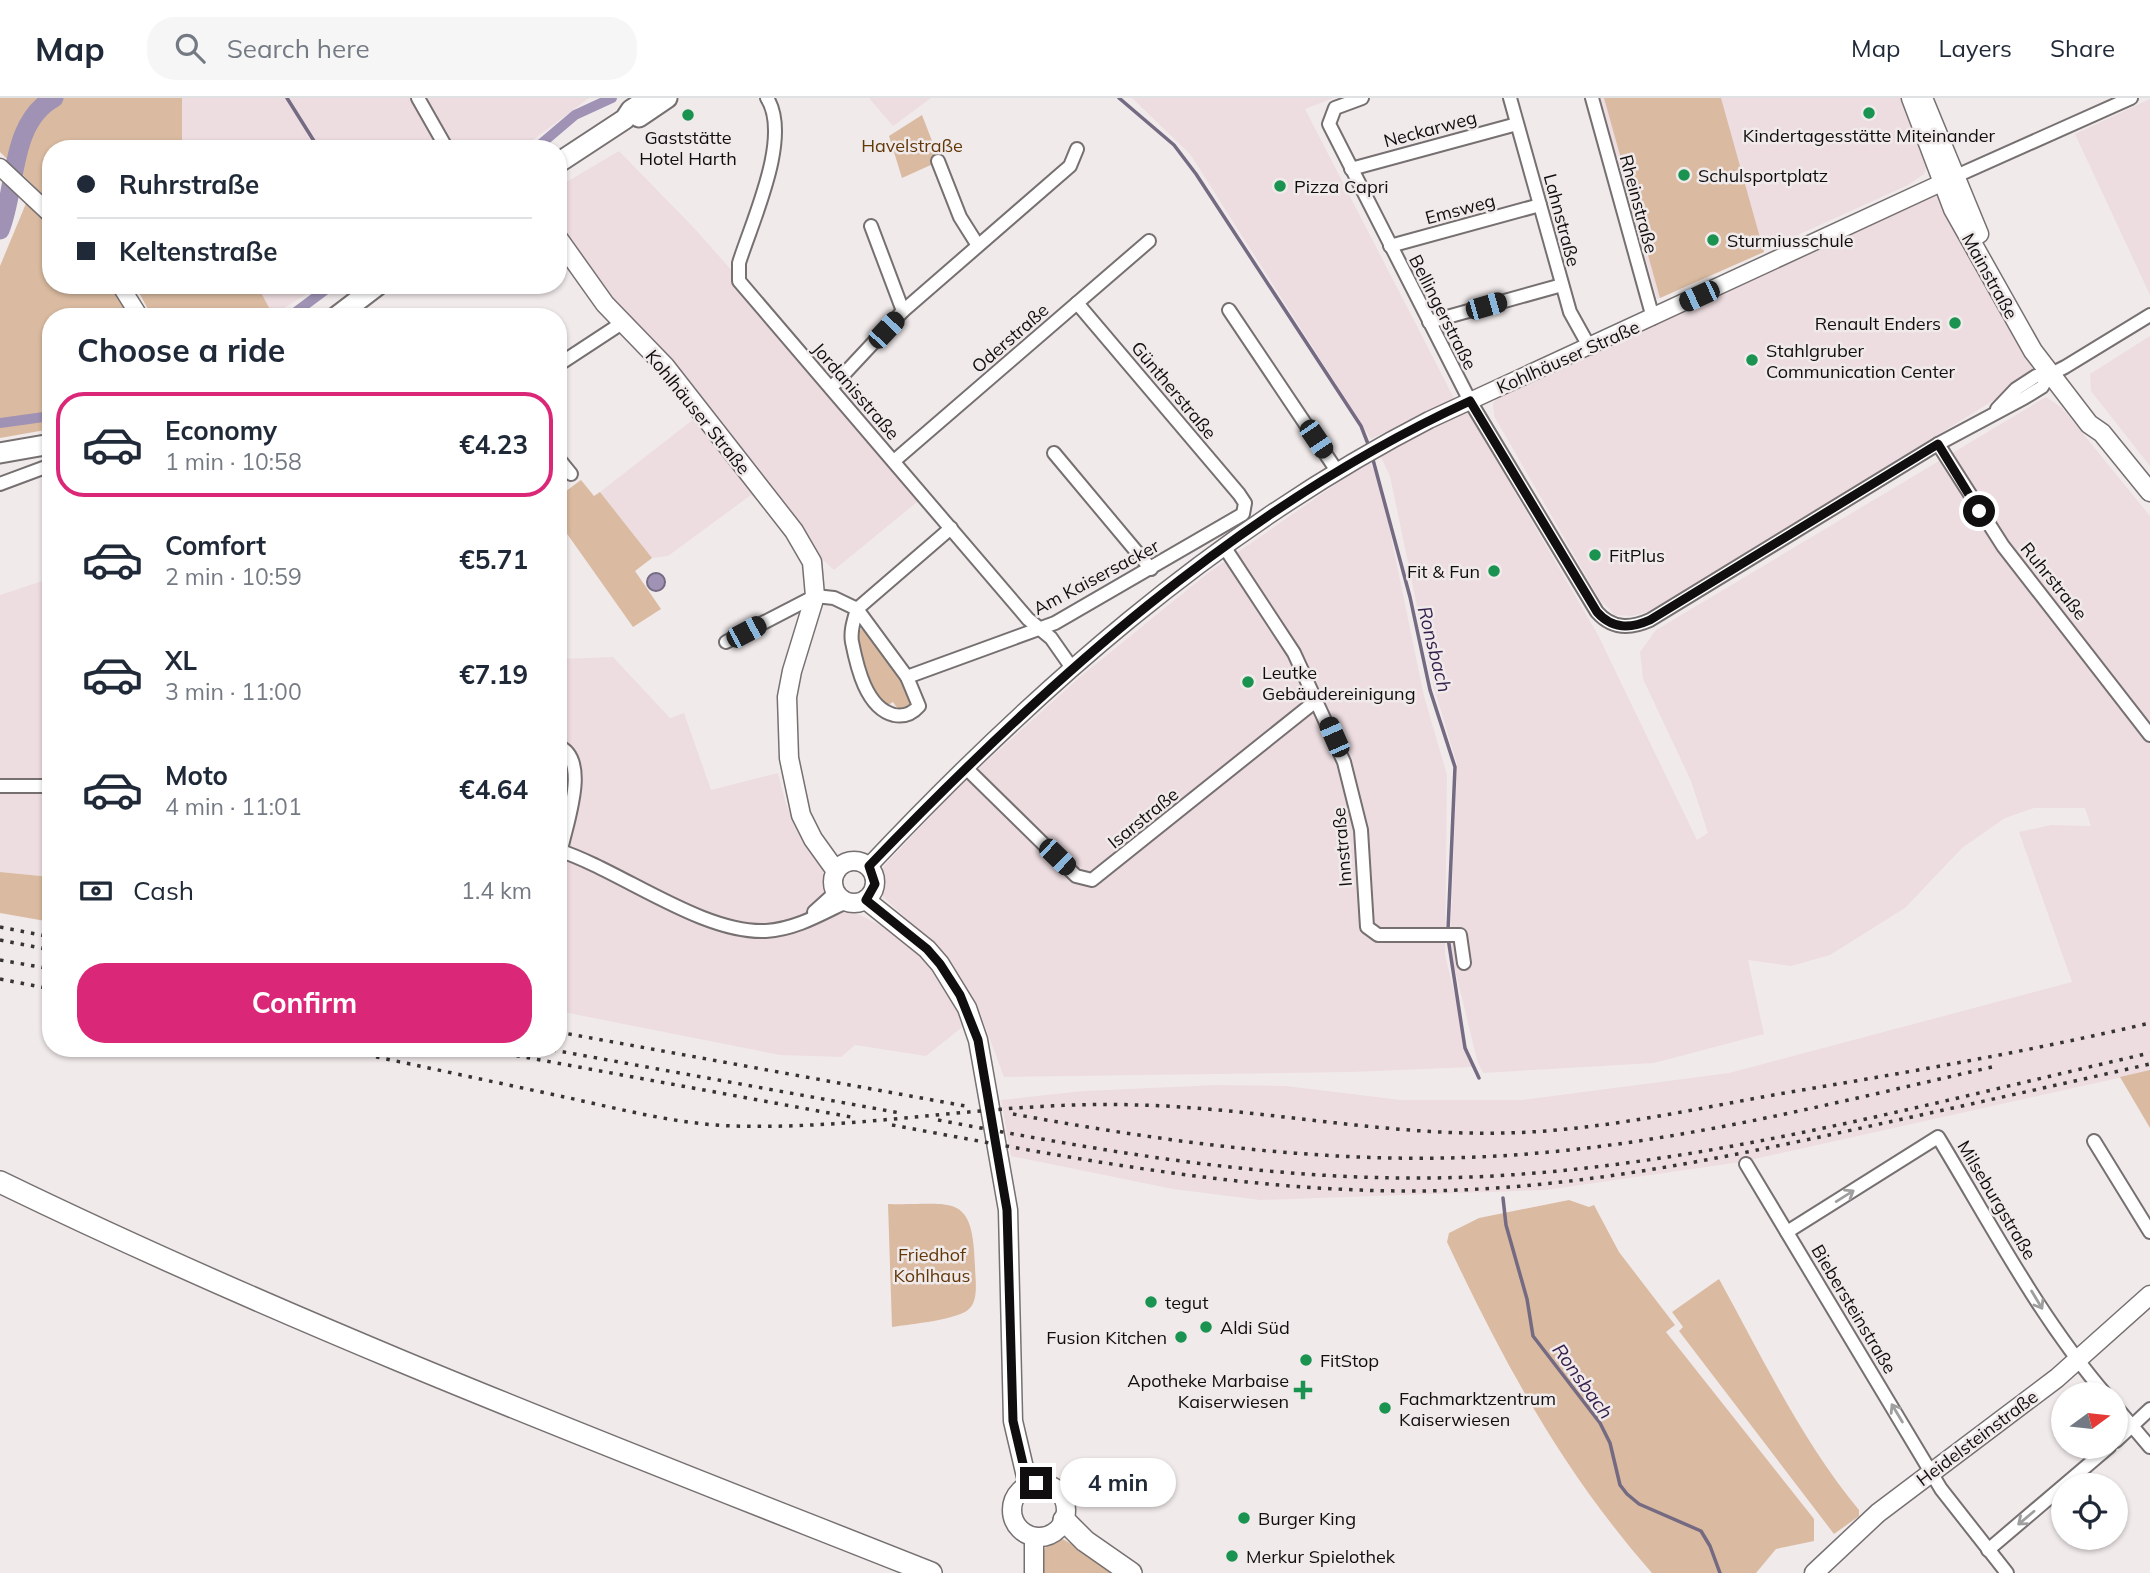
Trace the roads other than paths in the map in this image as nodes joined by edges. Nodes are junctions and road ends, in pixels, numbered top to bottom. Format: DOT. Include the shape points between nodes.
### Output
graph roads {
  1 [pos="418,98"];
  2 [pos="649,98"];
  3 [pos="667,98"];
  4 [pos="767,98"];
  5 [pos="1362,98"];
  6 [pos="1510,98"];
  7 [pos="1592,98"];
  8 [pos="1911,98"];
  9 [pos="1923,98"];
  10 [pos="2131,98"];
  11 [pos="625,119"];
  12 [pos="1517,124"];
  13 [pos="442,140"];
  14 [pos="1077,149"];
  15 [pos="567,157"];
  16 [pos="938,161"];
  17 [pos="0,167"];
  18 [pos="1351,169"];
  19 [pos="1948,180"];
  20 [pos="1539,205"];
  21 [pos="42,207"];
  22 [pos="871,226"];
  23 [pos="1149,241"];
  24 [pos="978,244"];
  25 [pos="1390,246"];
  26 [pos="567,250"];
  27 [pos="1562,285"];
  28 [pos="366,294"];
  29 [pos="1077,303"];
  30 [pos="349,308"];
  31 [pos="1229,310"];
  32 [pos="903,311"];
  33 [pos="2150,315"];
  34 [pos="1653,318"];
  35 [pos="1429,322"];
  36 [pos="622,323"];
  37 [pos="1590,348"];
  38 [pos="567,359"];
  39 [pos="2054,372"];
  40 [pos="831,388"];
  41 [pos="1470,401"];
  42 [pos="1938,444"];
  43 [pos="42,446"];
  44 [pos="2,453"];
  45 [pos="1054,453"];
  46 [pos="894,461"];
  47 [pos="42,469"];
  48 [pos="567,469"];
  49 [pos="1337,471"];
  50 [pos="571,474"];
  51 [pos="0,484"];
  52 [pos="2150,492"];
  53 [pos="1244,501"];
  54 [pos="951,528"];
  55 [pos="1224,548"];
  56 [pos="1151,569"];
  57 [pos="815,596"];
  58 [pos="857,609"];
  59 [pos="1038,628"];
  60 [pos="726,642"];
  61 [pos="1072,668"];
  62 [pos="907,677"];
  63 [pos="1317,700"];
  64 [pos="2150,735"];
  65 [pos="567,754"];
  66 [pos="965,767"];
  67 [pos="0,786"];
  68 [pos="42,786"];
  69 [pos="567,819"];
  70 [pos="567,853"];
  71 [pos="869,866"];
  72 [pos="836,871"];
  73 [pos="841,897"];
  74 [pos="866,900"];
  75 [pos="1464,963"];
  76 [pos="2094,1141"];
  77 [pos="1746,1164"];
  78 [pos="0,1170"];
  79 [pos="0,1182"];
  80 [pos="48,1205"];
  81 [pos="1787,1232"];
  82 [pos="2150,1232"];
  83 [pos="2150,1295"];
  84 [pos="2076,1361"];
  85 [pos="2095,1382"];
  86 [pos="2150,1409"];
  87 [pos="2128,1420"];
  88 [pos="2133,1426"];
  89 [pos="2128,1430"];
  90 [pos="2150,1447"];
  91 [pos="2094,1460"];
  92 [pos="1932,1471"];
  93 [pos="1028,1485"];
  94 [pos="1061,1526"];
  95 [pos="1034,1537"];
  96 [pos="1988,1550"];
  97 [pos="931,1573"];
  98 [pos="1034,1573"];
  99 [pos="1130,1573"];
  100 [pos="1814,1573"];
  101 [pos="2007,1573"];
  1 -- 13 [label="street"];
  2 -- 11 [label="main road"];
  3 -- 11 [label="main road" via="637,118"];
  4 -- 40 [label="street, Jordanisstraße" via="775,121 775,147 739,262 739,281"];
  5 -- 18 [label="street, Bellingerstraße" via="1335,108 1329,124"];
  6 -- 12 [label="street, Lahnstraße"];
  7 -- 34 [label="street, Rheinstraße"];
  8 -- 19 [label="main road, Mainstraße"];
  9 -- 19 [label="main road, Mainstraße"];
  10 -- 19 [label="street, Kohlhäuser Straße"];
  11 -- 15 [label="main road"];
  12 -- 18 [label="street, Neckarweg"];
  12 -- 20 [label="street, Lahnstraße"];
  14 -- 24 [label="street" via="1070,166"];
  16 -- 24 [label="street" via="960,217"];
  17 -- 21 [label="street"];
  18 -- 25 [label="street, Bellingerstraße"];
  19 -- 34 [label="street, Kohlhäuser Straße"];
  19 -- 39 [label="main road, Mainstraße"];
  20 -- 25 [label="street, Emsweg"];
  20 -- 27 [label="street, Lahnstraße"];
  22 -- 32 [label="street"];
  23 -- 29 [label="street, Oderstraße"];
  24 -- 32 [label="street"];
  25 -- 35 [label="street, Bellingerstraße"];
  26 -- 36 [label="main road, Kohlhäuser Straße"];
  27 -- 35 [label="street"];
  27 -- 37 [label="street, Lahnstraße" via="1570,312"];
  28 -- 30 [label="main road"];
  29 -- 46 [label="street, Oderstraße"];
  29 -- 53 [label="street, Güntherstraße"];
  31 -- 49 [label="street"];
  32 -- 40 [label="street"];
  33 -- 39 [label="street"];
  34 -- 37 [label="street, Kohlhäuser Straße"];
  35 -- 41 [label="street, Bellingerstraße"];
  36 -- 38 [label="street"];
  36 -- 57 [label="main road, Kohlhäuser Straße" via="665,366 794,531 811,562"];
  37 -- 41 [label="street, Kohlhäuser Straße"];
  39 -- 42 [label="street" via="2042,387"];
  39 -- 52 [label="main road, Mainstraße" via="2089,424 2102,433"];
  40 -- 46 [label="street, Jordanisstraße"];
  41 -- 42 [label="street, Bellingerstraße" via="1597,612 1618,626 1650,620"];
  41 -- 49 [label="street, Kohlhäuser Straße"];
  42 -- 64 [label="street, Ruhrstraße" via="2003,546"];
  43 -- 44 [label="main road"];
  45 -- 56 [label="street"];
  46 -- 54 [label="street, Jordanisstraße"];
  47 -- 51 [label="street"];
  48 -- 50 [label="street"];
  49 -- 55 [label="street, Kohlhäuser Straße"];
  53 -- 56 [label="street, Am Kaisersacker" via="1243,514 1237,519"];
  54 -- 58 [label="street"];
  54 -- 59 [label="street, Jordanisstraße"];
  55 -- 61 [label="street, Kohlhäuser Straße"];
  55 -- 63 [label="street, Innstraße" via="1294,653"];
  56 -- 59 [label="street, Am Kaisersacker"];
  57 -- 58 [label="street" via="834,598"];
  57 -- 60 [label="street"];
  57 -- 72 [label="main road, Kohlhäuser Straße" via="789,684 790,774 801,815"];
  58 -- 62 [label="street"];
  58 -- 62 [label="street" via="852,641 875,704 897,716 916,710 919,702"];
  59 -- 61 [label="street, Jordanisstraße"];
  59 -- 62 [label="street, Am Kaisersacker"];
  61 -- 66 [label="street, Kohlhäuser Straße"];
  63 -- 66 [label="street, Isarstraße" via="1092,880 1076,876"];
  63 -- 75 [label="street, Innstraße" via="1357,804 1367,927 1378,934 1460,935"];
  65 -- 69 [label="street" via="576,779"];
  66 -- 71 [label="street, Kohlhäuser Straße"];
  67 -- 68 [label="street"];
  70 -- 73 [label="street" via="726,925 766,931 806,920"];
  71 -- 72 [label="main road" via="848,861"];
  71 -- 74 [label="main road" via="875,884"];
  72 -- 73 [label="main road" via="832,882"];
  73 -- 74 [label="main road"];
  74 -- 93 [label="main road" via="940,964 960,995 978,1040 1007,1210 1013,1421"];
  76 -- 82 [label="street"];
  77 -- 81 [label="street, Biebersteinstraße"];
  78 -- 80 [label="highway"];
  79 -- 80 [label="highway"];
  80 -- 97 [label="highway" via="433,1375"];
  81 -- 84 [label="street, Milseburgstraße, one-way" via="1938,1137"];
  92 -- 81 [label="street, Biebersteinstraße, one-way"];
  83 -- 84 [label="main road, Heidelsteinstraße"];
  84 -- 85 [label="street"];
  84 -- 92 [label="main road, Heidelsteinstraße"];
  86 -- 88 [label="street"];
  87 -- 88 [label="street"];
  88 -- 89 [label="street"];
  88 -- 90 [label="street"];
  91 -- 96 [label="street, one-way"];
  92 -- 96 [label="street, Biebersteinstraße"];
  92 -- 100 [label="main road, Heidelsteinstraße"];
  93 -- 94 [label="main road" via="1044,1483 1059,1491 1067,1507"];
  93 -- 95 [label="main road" via="1016,1496 1012,1513 1019,1529"];
  94 -- 95 [label="main road"];
  94 -- 99 [label="highway"];
  95 -- 98 [label="main road"];
  96 -- 101 [label="street, Biebersteinstraße"];
}
